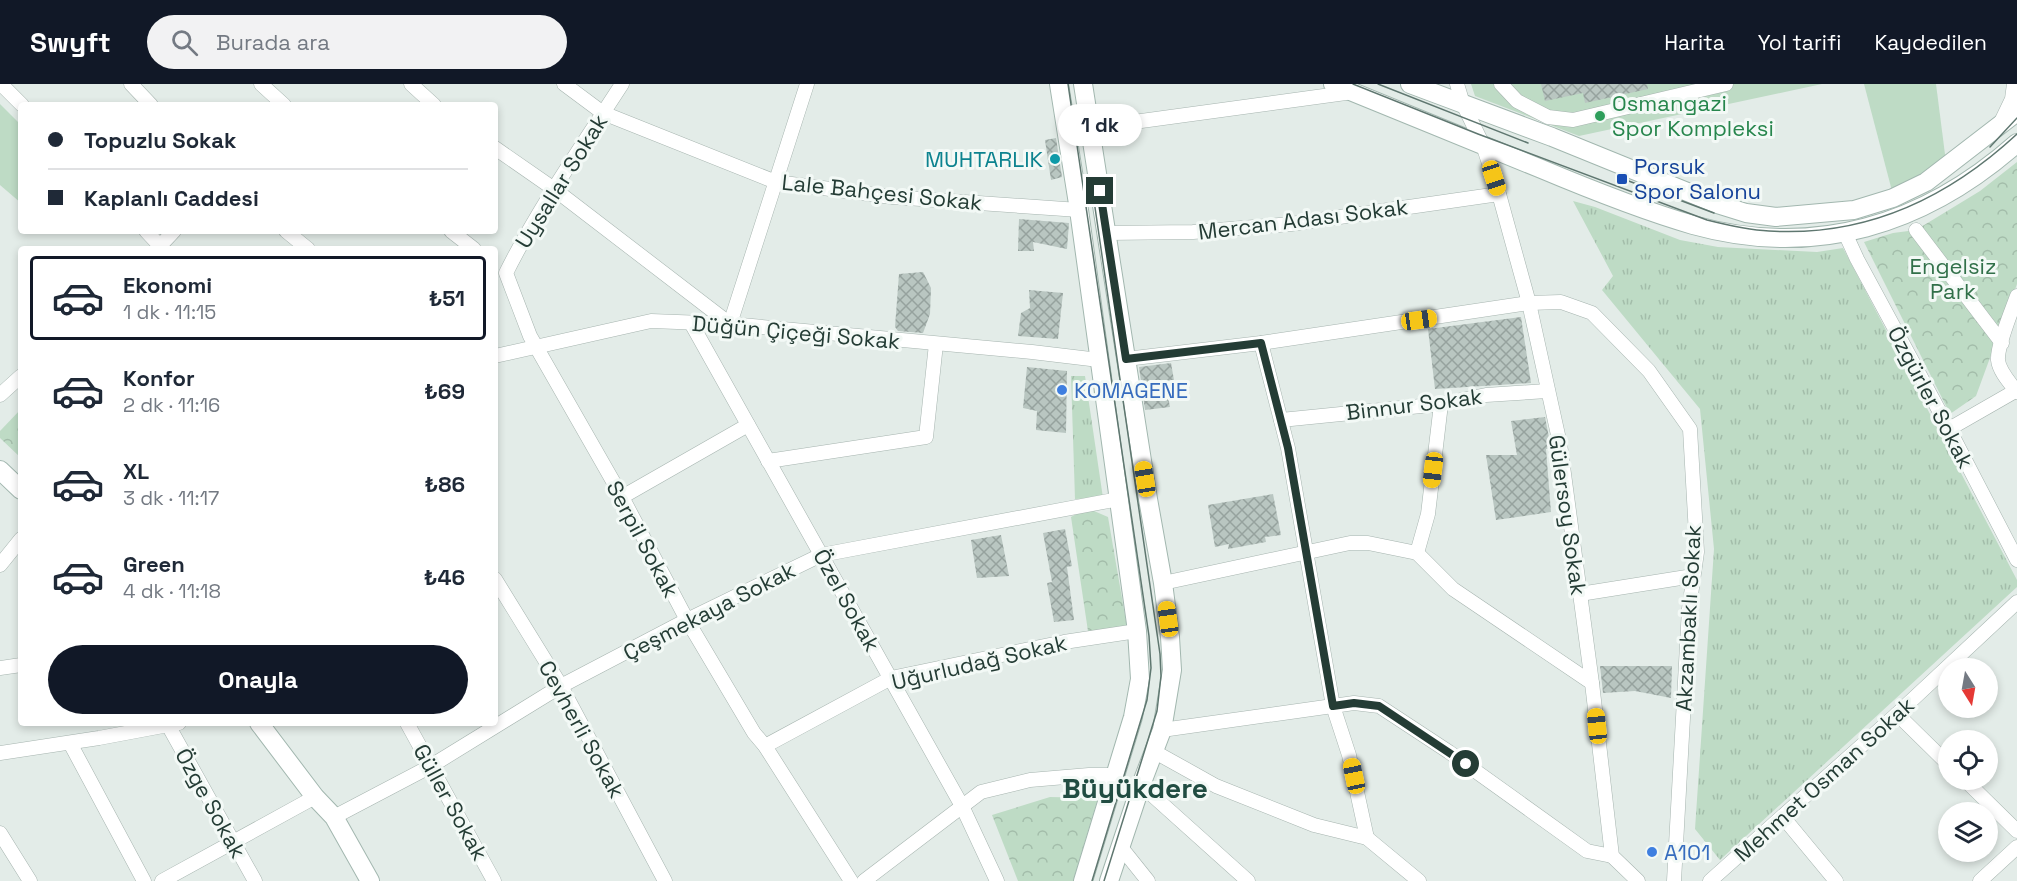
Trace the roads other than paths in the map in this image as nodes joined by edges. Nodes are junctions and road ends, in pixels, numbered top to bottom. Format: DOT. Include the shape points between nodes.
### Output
graph roads {
  1 [pos="1,84"];
  2 [pos="261,84"];
  3 [pos="411,84"];
  4 [pos="564,84"];
  5 [pos="622,84"];
  6 [pos="807,84"];
  7 [pos="1059,84"];
  8 [pos="1083,84"];
  9 [pos="1333,84"];
  10 [pos="1410,84"];
  11 [pos="1457,84"];
  12 [pos="1501,84"];
  13 [pos="1726,84"];
  14 [pos="2013,84"];
  15 [pos="135,86"];
  16 [pos="1353,92"];
  17 [pos="19,102"];
  18 [pos="148,102"];
  19 [pos="281,102"];
  20 [pos="431,102"];
  21 [pos="1463,104"];
  22 [pos="603,112"];
  23 [pos="2017,112"];
  24 [pos="1998,127"];
  25 [pos="1090,128"];
  26 [pos="2017,143"];
  27 [pos="1483,145"];
  28 [pos="498,150"];
  29 [pos="776,182"];
  30 [pos="554,189"];
  31 [pos="1499,194"];
  32 [pos="1079,210"];
  33 [pos="1916,230"];
  34 [pos="1106,233"];
  35 [pos="1845,233"];
  36 [pos="148,234"];
  37 [pos="171,234"];
  38 [pos="290,234"];
  39 [pos="455,234"];
  40 [pos="158,246"];
  41 [pos="160,246"];
  42 [pos="304,246"];
  43 [pos="470,246"];
  44 [pos="500,269"];
  45 [pos="2017,296"];
  46 [pos="1529,303"];
  47 [pos="691,323"];
  48 [pos="730,324"];
  49 [pos="1261,343"];
  50 [pos="2002,343"];
  51 [pos="936,344"];
  52 [pos="536,346"];
  53 [pos="498,355"];
  54 [pos="1126,359"];
  55 [pos="1099,360"];
  56 [pos="18,379"];
  57 [pos="1547,391"];
  58 [pos="2017,391"];
  59 [pos="0,395"];
  60 [pos="1441,404"];
  61 [pos="1281,420"];
  62 [pos="748,425"];
  63 [pos="1949,429"];
  64 [pos="768,460"];
  65 [pos="0,470"];
  66 [pos="18,487"];
  67 [pos="622,497"];
  68 [pos="1119,499"];
  69 [pos="18,543"];
  70 [pos="1307,551"];
  71 [pos="1417,553"];
  72 [pos="821,555"];
  73 [pos="2017,561"];
  74 [pos="0,565"];
  75 [pos="1694,576"];
  76 [pos="1163,583"];
  77 [pos="498,584"];
  78 [pos="1580,594"];
  79 [pos="2017,602"];
  80 [pos="687,620"];
  81 [pos="1137,631"];
  82 [pos="18,665"];
  83 [pos="0,668"];
  84 [pos="891,678"];
  85 [pos="1592,683"];
  86 [pos="561,686"];
  87 [pos="1333,706"];
  88 [pos="1897,714"];
  89 [pos="498,725"];
  90 [pos="162,726"];
  91 [pos="174,726"];
  92 [pos="261,726"];
  93 [pos="409,726"];
  94 [pos="496,726"];
  95 [pos="1162,730"];
  96 [pos="70,743"];
  97 [pos="765,747"];
  98 [pos="1155,752"];
  99 [pos="0,753"];
  100 [pos="1938,754"];
  101 [pos="431,766"];
  102 [pos="1115,776"];
  103 [pos="1141,785"];
  104 [pos="1975,790"];
  105 [pos="315,797"];
  106 [pos="962,806"];
  107 [pos="334,817"];
  108 [pos="1784,817"];
  109 [pos="2017,831"];
  110 [pos="0,832"];
  111 [pos="1367,838"];
  112 [pos="232,842"];
  113 [pos="1119,846"];
  114 [pos="2017,847"];
  115 [pos="1612,856"];
  116 [pos="30,881"];
  117 [pos="144,881"];
  118 [pos="162,881"];
  119 [pos="255,881"];
  120 [pos="370,881"];
  121 [pos="494,881"];
  122 [pos="664,881"];
  123 [pos="851,881"];
  124 [pos="864,881"];
  125 [pos="998,881"];
  126 [pos="1083,881"];
  127 [pos="1109,881"];
  128 [pos="1148,881"];
  129 [pos="1248,881"];
  130 [pos="1419,881"];
  131 [pos="1638,881"];
  132 [pos="1674,881"];
  133 [pos="1710,881"];
  134 [pos="1836,881"];
  135 [pos="1980,881"];
  1 -- 17 [label="street"];
  2 -- 19 [label="street"];
  3 -- 20 [label="street"];
  4 -- 22 [label="street, Lale Bahçesi Sokak"];
  5 -- 22 [label="street, Uysallar Sokak"];
  6 -- 29 [label="street"];
  7 -- 32 [label="main road"];
  8 -- 25 [label="main road"];
  9 -- 16 [label="main road"];
  10 -- 21 [label="main road"];
  11 -- 21 [label="street, Gülersoy Sokak"];
  12 -- 13 [label="street" via="1517,101 1548,117 1573,120"];
  14 -- 24 [label="street" via="2012,99"];
  15 -- 18 [label="street"];
  16 -- 25 [label="street"];
  16 -- 27 [label="main road"];
  21 -- 24 [label="main road" via="1717,204 1776,217 1854,210 1893,198 1926,182"];
  21 -- 27 [label="street, Gülersoy Sokak"];
  22 -- 29 [label="street, Lale Bahçesi Sokak"];
  22 -- 30 [label="street, Uysallar Sokak"];
  23 -- 24 [label="main road"];
  25 -- 34 [label="main road"];
  26 -- 35 [label="main road" via="1968,180 1914,211"];
  27 -- 31 [label="street, Gülersoy Sokak"];
  27 -- 35 [label="main road" via="1589,189 1693,225 1742,235 1795,238"];
  28 -- 30 [label="street"];
  29 -- 32 [label="street, Lale Bahçesi Sokak" via="892,197"];
  29 -- 48 [label="street"];
  30 -- 44 [label="street, Uysallar Sokak" via="520,245"];
  30 -- 48 [label="street"];
  31 -- 34 [label="street, Mercan Adası Sokak" via="1291,224 1193,232"];
  31 -- 46 [label="street, Gülersoy Sokak"];
  32 -- 55 [label="main road"];
  33 -- 50 [label="street"];
  34 -- 54 [label="main road"];
  35 -- 63 [label="street, Özgürler Sokak"];
  36 -- 40 [label="street"];
  37 -- 41 [label="street"];
  38 -- 42 [label="street"];
  39 -- 43 [label="street"];
  44 -- 52 [label="street, Uysallar Sokak"];
  45 -- 50 [label="street"];
  46 -- 49 [label="street, Akzambaklı Sokak"];
  46 -- 57 [label="street, Gülersoy Sokak"];
  46 -- 75 [label="street, Akzambaklı Sokak" via="1561,302 1592,313 1648,371 1690,429 1697,552"];
  47 -- 48 [label="street, Düğün Çiçeği Sokak"];
  47 -- 52 [label="street, Düğün Çiçeği Sokak" via="651,321"];
  47 -- 62 [label="street, Özel Sokak"];
  48 -- 51 [label="street, Düğün Çiçeği Sokak"];
  49 -- 54 [label="street, Akzambaklı Sokak"];
  49 -- 61 [label="street"];
  50 -- 58 [label="street" via="1998,360"];
  51 -- 55 [label="street, Düğün Çiçeği Sokak"];
  51 -- 64 [label="street" via="926,437"];
  52 -- 53 [label="street, Düğün Çiçeği Sokak"];
  52 -- 67 [label="street, Serpil Sokak"];
  54 -- 76 [label="main road"];
  55 -- 68 [label="main road"];
  56 -- 59 [label="street"];
  57 -- 60 [label="street, Binnur Sokak" via="1486,395"];
  57 -- 78 [label="street, Gülersoy Sokak" via="1560,444"];
  58 -- 63 [label="street"];
  60 -- 61 [label="street, Binnur Sokak"];
  60 -- 71 [label="street" via="1428,514"];
  61 -- 70 [label="street"];
  62 -- 64 [label="street, Özel Sokak"];
  62 -- 67 [label="street"];
  63 -- 73 [label="street, Özgürler Sokak"];
  64 -- 72 [label="street, Özel Sokak"];
  65 -- 66 [label="main road"];
  67 -- 80 [label="street, Serpil Sokak"];
  68 -- 72 [label="street, Çeşmekaya Sokak"];
  68 -- 81 [label="main road"];
  69 -- 74 [label="street"];
  70 -- 71 [label="street" via="1368,543"];
  70 -- 76 [label="street"];
  70 -- 87 [label="street"];
  71 -- 85 [label="street" via="1453,589"];
  72 -- 80 [label="street, Çeşmekaya Sokak"];
  72 -- 84 [label="street, Özel Sokak"];
  75 -- 78 [label="street"];
  75 -- 132 [label="street, Akzambaklı Sokak"];
  76 -- 95 [label="main road" via="1172,670"];
  77 -- 86 [label="street, Cevherli Sokak"];
  78 -- 85 [label="street, Gülersoy Sokak"];
  79 -- 88 [label="street, Mehmet Osman Sokak"];
  80 -- 86 [label="street, Çeşmekaya Sokak"];
  80 -- 97 [label="street, Serpil Sokak"];
  81 -- 84 [label="street, Uğurludağ Sokak"];
  81 -- 102 [label="main road" via="1140,679"];
  82 -- 83 [label="street"];
  84 -- 97 [label="street, Uğurludağ Sokak"];
  84 -- 106 [label="street, Özel Sokak"];
  85 -- 115 [label="street, Gülersoy Sokak"];
  86 -- 89 [label="street, Çeşmekaya Sokak"];
  86 -- 122 [label="street, Cevherli Sokak"];
  87 -- 95 [label="street"];
  87 -- 111 [label="street" via="1349,755"];
  87 -- 115 [label="street" via="1379,706 1587,851"];
  88 -- 100 [label="street"];
  88 -- 108 [label="street, Mehmet Osman Sokak"];
  90 -- 96 [label="street"];
  91 -- 112 [label="street, Özge Sokak"];
  92 -- 105 [label="main road"];
  93 -- 101 [label="street, Güller Sokak"];
  94 -- 101 [label="street, Çeşmekaya Sokak"];
  95 -- 98 [label="main road"];
  96 -- 99 [label="street"];
  96 -- 117 [label="street"];
  97 -- 123 [label="street, Serpil Sokak"];
  98 -- 103 [label="main road"];
  98 -- 111 [label="street" via="1216,786 1314,825"];
  101 -- 107 [label="street, Çeşmekaya Sokak"];
  101 -- 121 [label="street, Güller Sokak"];
  102 -- 106 [label="street" via="1030,780 981,792"];
  102 -- 126 [label="main road"];
  103 -- 113 [label="main road"];
  103 -- 129 [label="street"];
  104 -- 109 [label="street"];
  105 -- 107 [label="main road"];
  105 -- 112 [label="street"];
  106 -- 124 [label="street"];
  106 -- 125 [label="street, Özel Sokak"];
  107 -- 120 [label="main road"];
  108 -- 133 [label="street, Mehmet Osman Sokak"];
  108 -- 134 [label="street"];
  110 -- 116 [label="street"];
  111 -- 130 [label="street"];
  112 -- 118 [label="street"];
  112 -- 119 [label="street, Özge Sokak"];
  113 -- 127 [label="main road"];
  113 -- 128 [label="street"];
  114 -- 135 [label="street"];
  115 -- 131 [label="street"];
}
